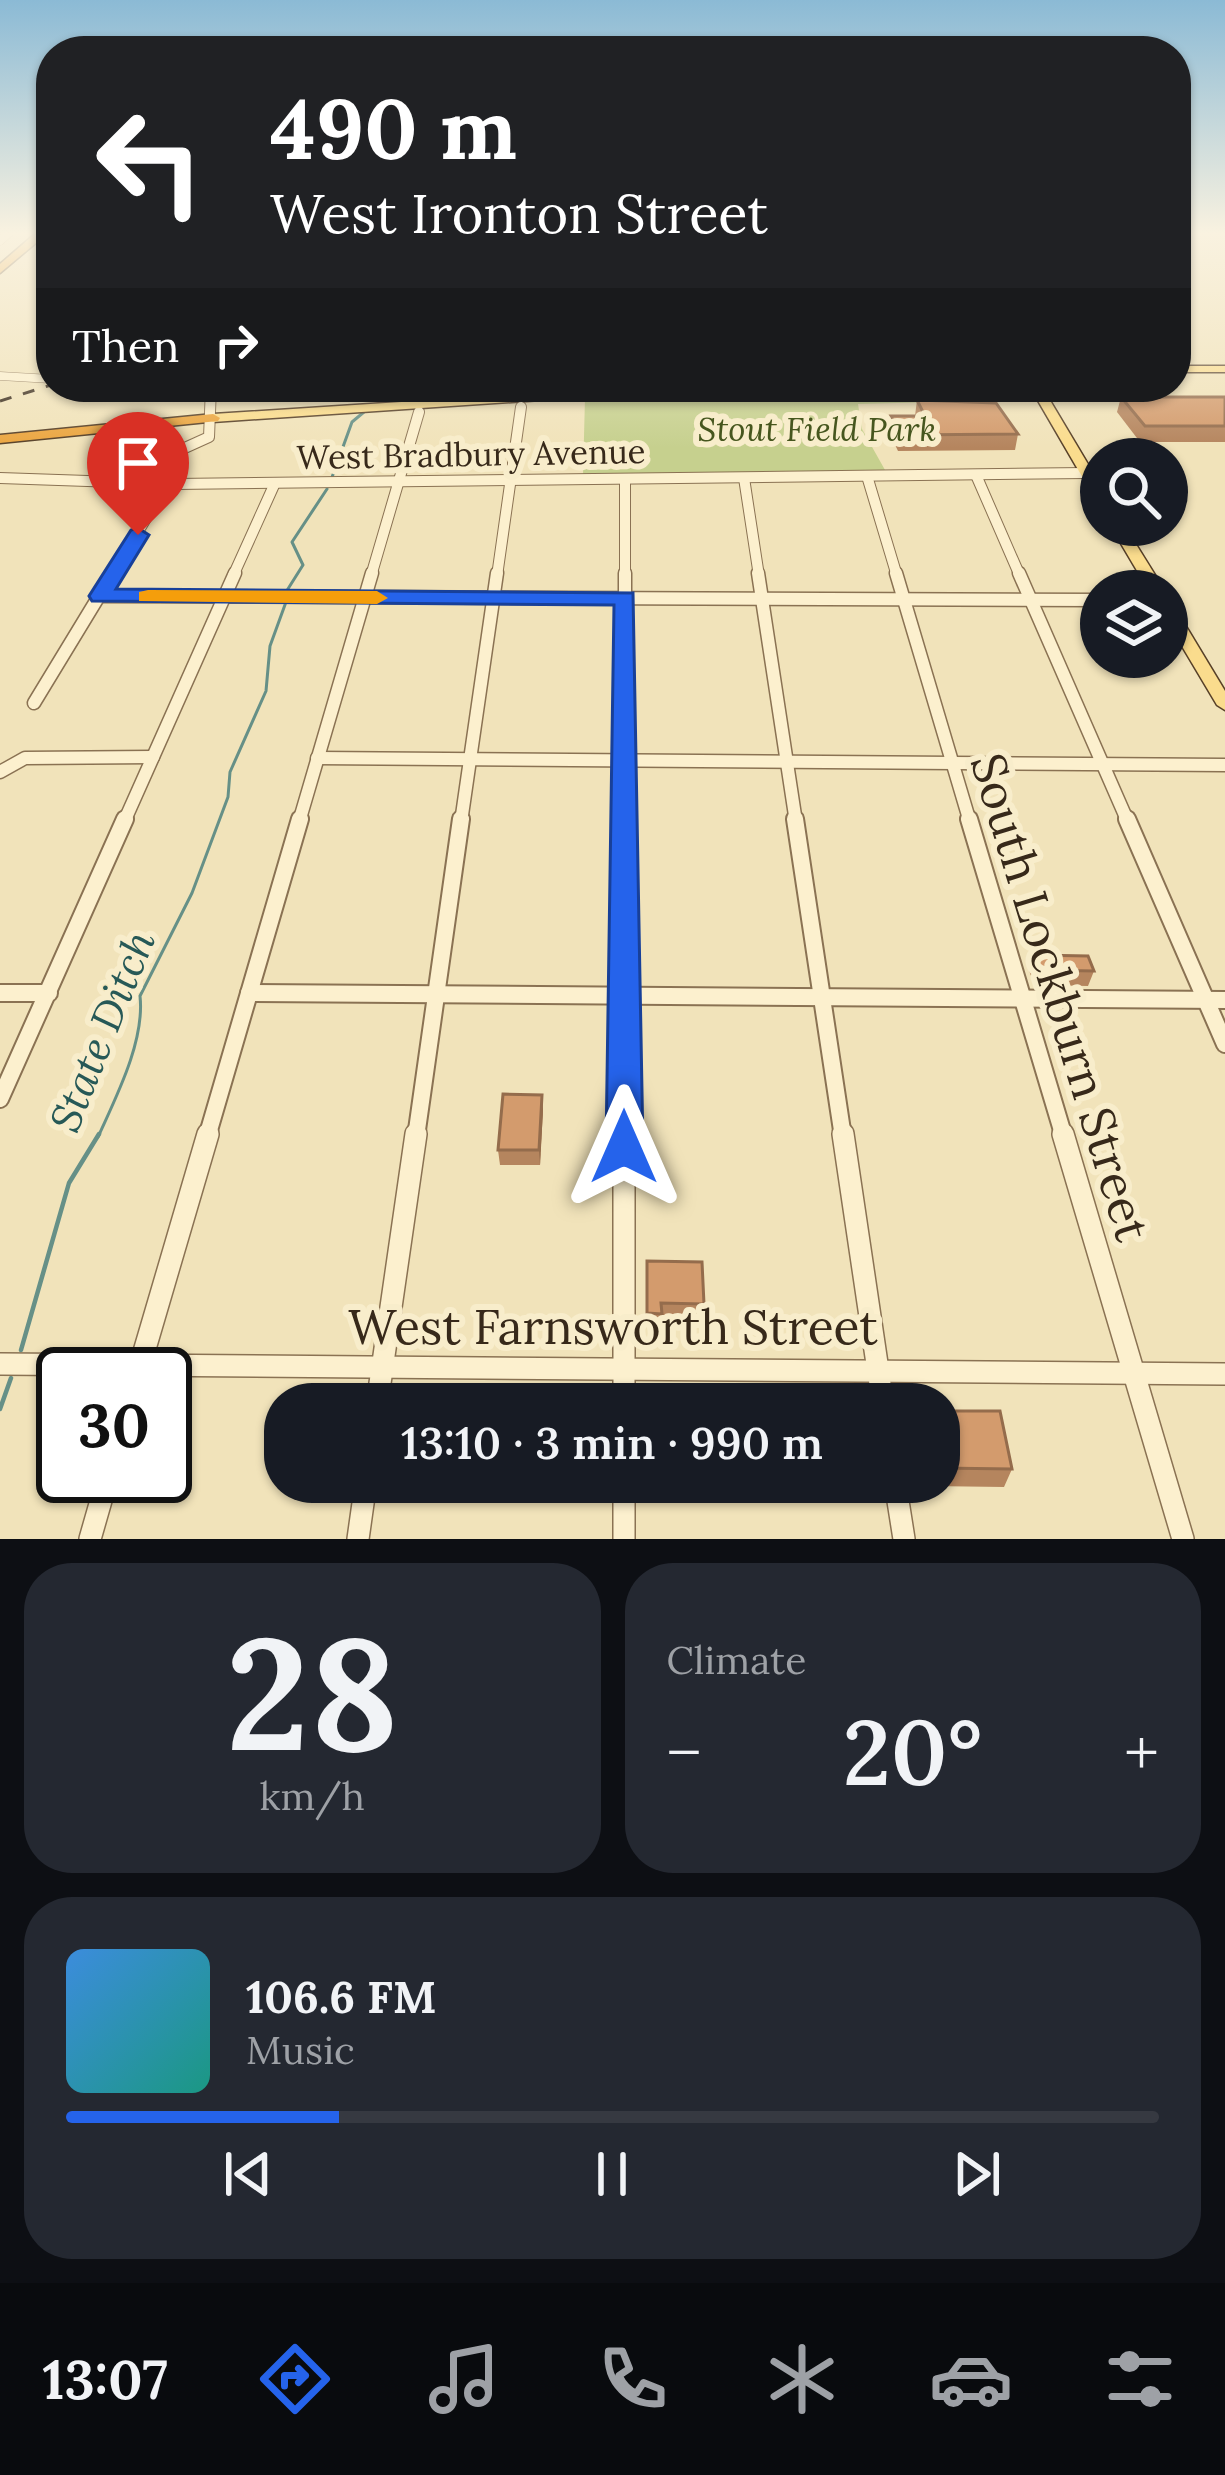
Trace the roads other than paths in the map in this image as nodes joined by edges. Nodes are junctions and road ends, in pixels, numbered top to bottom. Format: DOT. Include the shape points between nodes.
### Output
graph roads {
  1 [pos="1225,366"];
  2 [pos="1191,367"];
  3 [pos="0,376"];
  4 [pos="36,378"];
  5 [pos="213,402"];
  6 [pos="392,402"];
  7 [pos="444,402"];
  8 [pos="1045,402"];
  9 [pos="521,407"];
  10 [pos="419,412"];
  11 [pos="213,416"];
  12 [pos="0,437"];
  13 [pos="1080,463"];
  14 [pos="1080,473"];
  15 [pos="976,475"];
  16 [pos="867,476"];
  17 [pos="0,478"];
  18 [pos="744,478"];
  19 [pos="625,479"];
  20 [pos="512,481"];
  21 [pos="110,482"];
  22 [pos="399,482"];
  23 [pos="275,483"];
  24 [pos="167,484"];
  25 [pos="100,596"];
  26 [pos="224,597"];
  27 [pos="364,598"];
  28 [pos="495,598"];
  29 [pos="625,598"];
  30 [pos="766,598"];
  31 [pos="903,599"];
  32 [pos="1030,600"];
  33 [pos="1080,600"];
  34 [pos="1188,643"];
  35 [pos="34,703"];
  36 [pos="1225,705"];
  37 [pos="153,757"];
  38 [pos="317,758"];
  39 [pos="625,761"];
  40 [pos="469,762"];
  41 [pos="787,762"];
  42 [pos="950,763"];
  43 [pos="1102,764"];
  44 [pos="1225,765"];
  45 [pos="6,766"];
  46 [pos="249,992"];
  47 [pos="0,993"];
  48 [pos="49,993"];
  49 [pos="436,995"];
  50 [pos="625,996"];
  51 [pos="822,997"];
  52 [pos="1021,999"];
  53 [pos="1215,1000"];
  54 [pos="1225,1044"];
  55 [pos="0,1100"];
  56 [pos="145,1347"];
  57 [pos="0,1364"];
  58 [pos="36,1366"];
  59 [pos="383,1366"];
  60 [pos="624,1367"];
  61 [pos="192,1369"];
  62 [pos="878,1370"];
  63 [pos="1133,1373"];
  64 [pos="1225,1374"];
  65 [pos="380,1383"];
  66 [pos="624,1383"];
  67 [pos="880,1383"];
  68 [pos="100,1503"];
  69 [pos="363,1503"];
  70 [pos="624,1503"];
  71 [pos="898,1503"];
  72 [pos="89,1539"];
  73 [pos="358,1539"];
  74 [pos="624,1539"];
  75 [pos="904,1539"];
  76 [pos="1184,1539"];
  1 -- 2 [label="main road"];
  3 -- 4 [label="street"];
  5 -- 11 [label="street"];
  6 -- 11 [label="main road"];
  7 -- 11 [label="main road"];
  8 -- 13 [label="main road"];
  9 -- 20 [label="street"];
  10 -- 22 [label="street"];
  11 -- 12 [label="highway"];
  11 -- 21 [label="street" via="201,443"];
  14 -- 15 [label="street, West Bradbury Avenue"];
  15 -- 16 [label="street, West Bradbury Avenue"];
  15 -- 32 [label="street"];
  16 -- 18 [label="street, West Bradbury Avenue"];
  16 -- 31 [label="street, South Lockburn Street"];
  17 -- 21 [label="street, West Bradbury Avenue"];
  18 -- 19 [label="street, West Bradbury Avenue"];
  18 -- 30 [label="street"];
  19 -- 20 [label="street, West Bradbury Avenue"];
  19 -- 29 [label="street"];
  20 -- 22 [label="street, West Bradbury Avenue"];
  20 -- 28 [label="street"];
  21 -- 24 [label="street, West Bradbury Avenue"];
  22 -- 23 [label="street, West Bradbury Avenue"];
  22 -- 27 [label="street"];
  23 -- 24 [label="street, West Bradbury Avenue"];
  23 -- 26 [label="street"];
  24 -- 25 [label="street"];
  25 -- 26 [label="street"];
  25 -- 35 [label="street"];
  26 -- 27 [label="street"];
  26 -- 37 [label="street"];
  27 -- 28 [label="street"];
  27 -- 38 [label="street"];
  28 -- 29 [label="street"];
  28 -- 40 [label="street"];
  29 -- 30 [label="street"];
  29 -- 39 [label="street"];
  30 -- 31 [label="street"];
  30 -- 41 [label="street"];
  31 -- 32 [label="street"];
  31 -- 42 [label="street, South Lockburn Street"];
  32 -- 33 [label="street"];
  32 -- 43 [label="street"];
  34 -- 36 [label="main road"];
  37 -- 45 [label="street"];
  37 -- 48 [label="street"];
  38 -- 40 [label="street"];
  38 -- 46 [label="street"];
  39 -- 40 [label="street"];
  39 -- 41 [label="street"];
  39 -- 50 [label="street"];
  40 -- 49 [label="street"];
  41 -- 42 [label="street"];
  41 -- 51 [label="street"];
  42 -- 43 [label="street"];
  42 -- 52 [label="street, South Lockburn Street"];
  43 -- 44 [label="street"];
  43 -- 53 [label="street"];
  46 -- 49 [label="street"];
  46 -- 56 [label="street"];
  47 -- 48 [label="street"];
  48 -- 55 [label="street"];
  49 -- 50 [label="street"];
  49 -- 59 [label="street"];
  50 -- 51 [label="street"];
  50 -- 60 [label="street"];
  51 -- 52 [label="street"];
  51 -- 62 [label="street"];
  52 -- 53 [label="street"];
  52 -- 63 [label="street, South Lockburn Street"];
  53 -- 54 [label="street"];
  57 -- 58 [label="street, West Farnsworth Street"];
  59 -- 60 [label="street, West Farnsworth Street"];
  59 -- 61 [label="street, West Farnsworth Street"];
  59 -- 65 [label="street"];
  60 -- 62 [label="street, West Farnsworth Street"];
  60 -- 66 [label="street"];
  62 -- 63 [label="street, West Farnsworth Street"];
  62 -- 67 [label="street"];
  63 -- 64 [label="street, West Farnsworth Street"];
  63 -- 76 [label="street, South Lockburn Street"];
  68 -- 72 [label="street"];
  69 -- 73 [label="street"];
  70 -- 74 [label="street"];
  71 -- 75 [label="street"];
}
